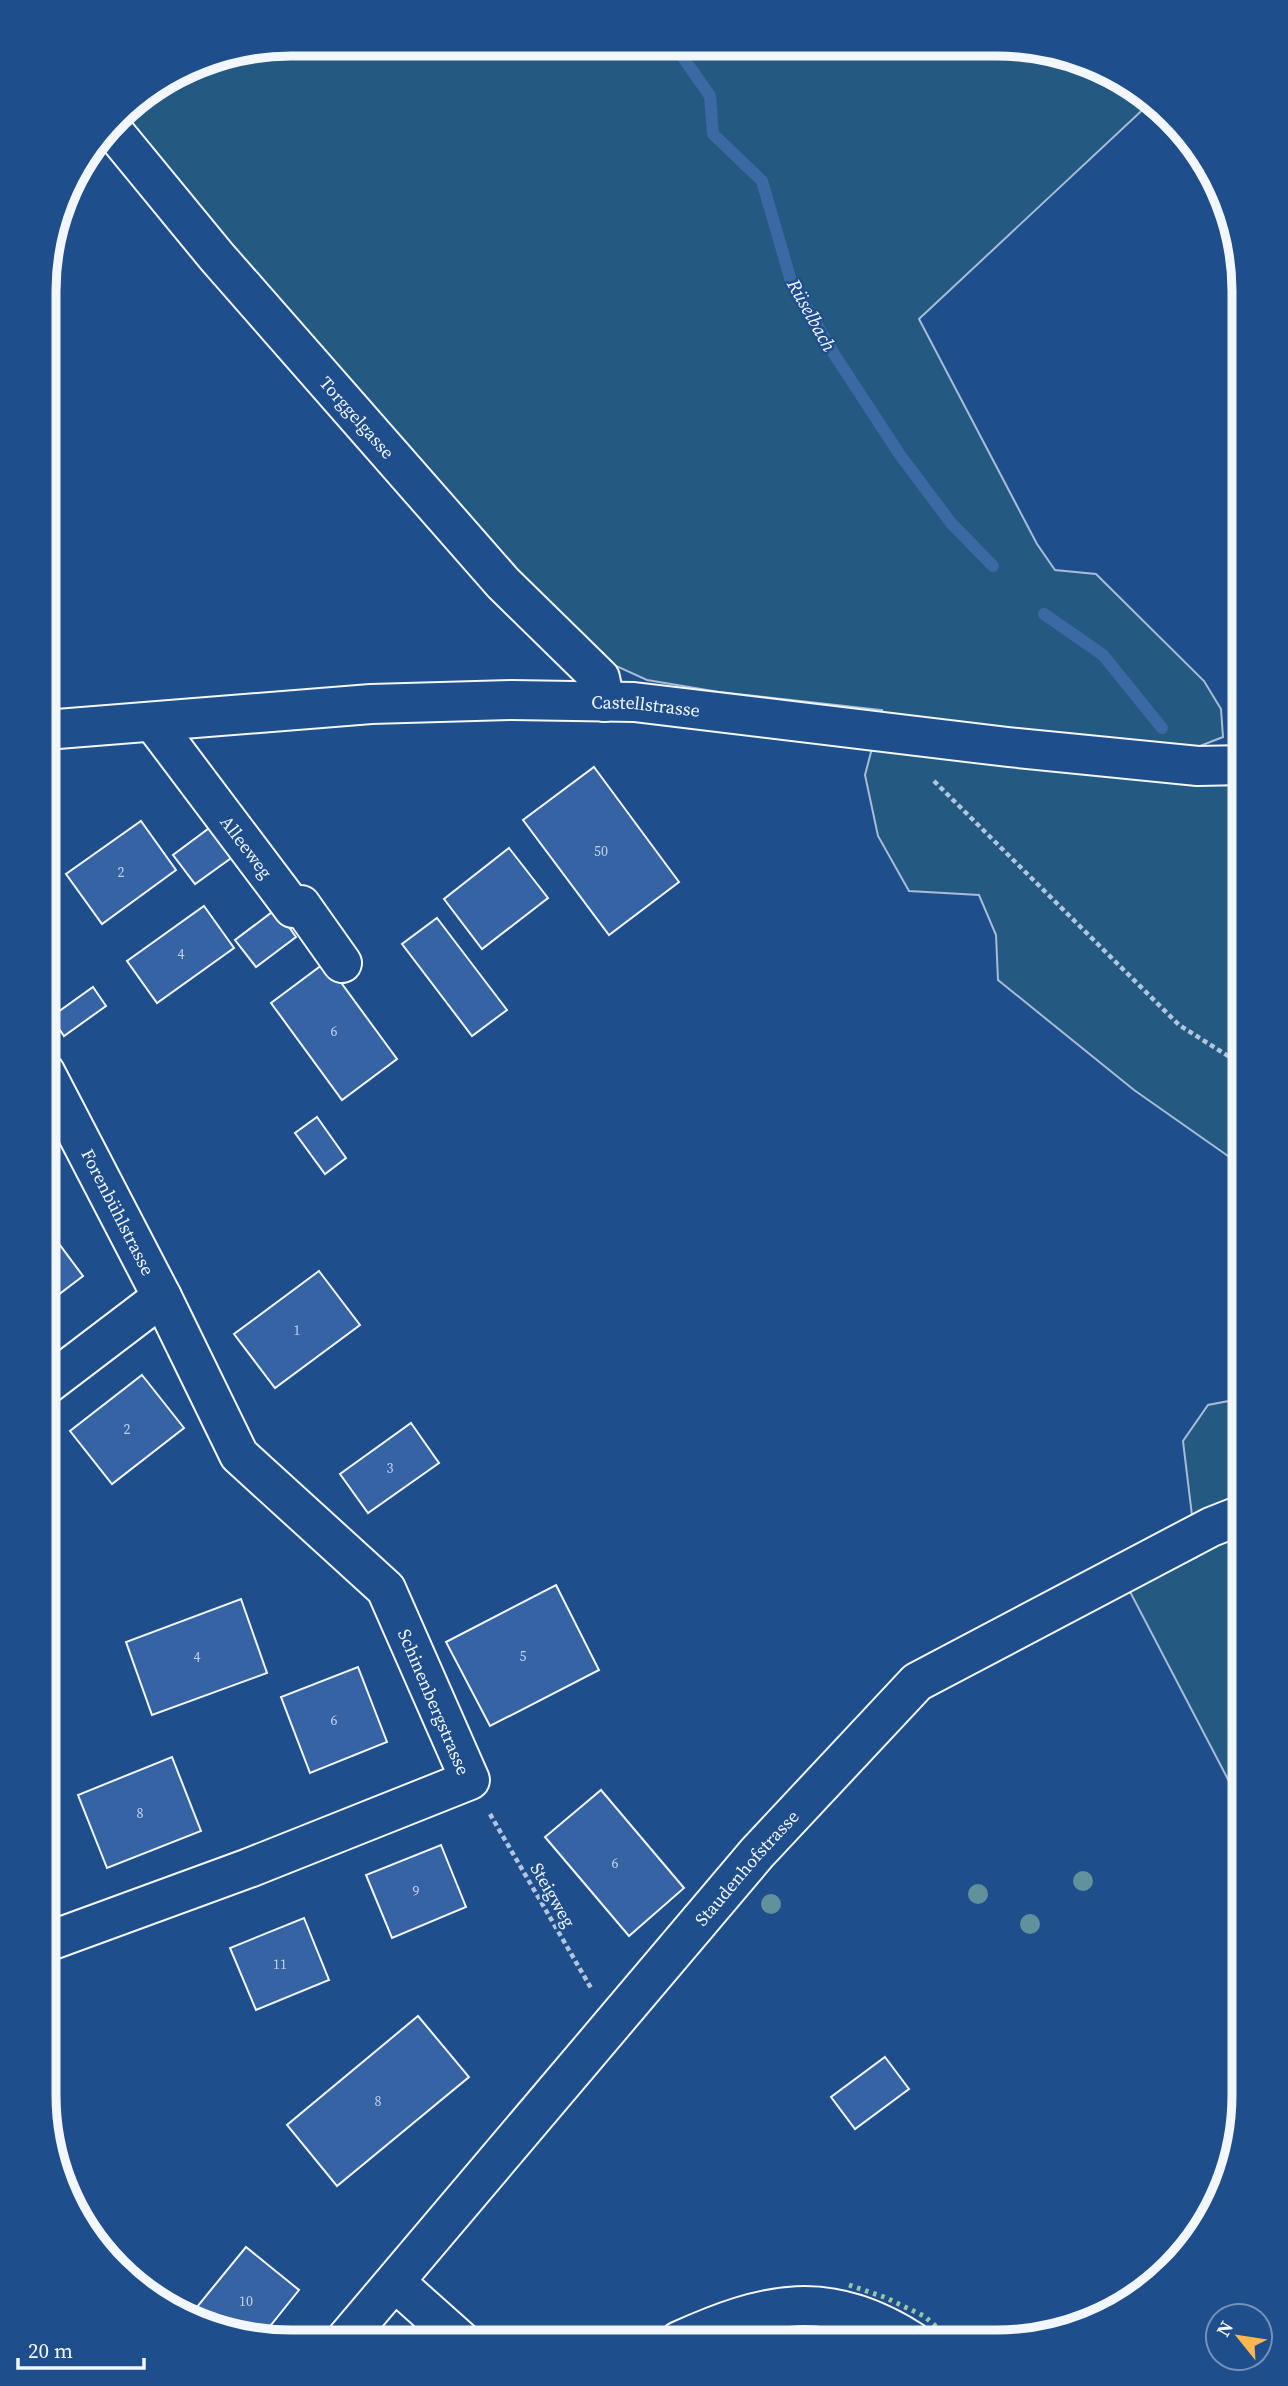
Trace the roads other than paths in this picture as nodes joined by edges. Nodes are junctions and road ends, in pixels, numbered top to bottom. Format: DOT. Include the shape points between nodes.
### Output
graph roads {
  1 [pos="116,134"];
  2 [pos="605,702"];
  3 [pos="153,722"];
  4 [pos="56,729"];
  5 [pos="1232,765"];
  6 [pos="342,963"];
  7 [pos="56,1093"];
  8 [pos="162,1297"];
  9 [pos="56,1378"];
  10 [pos="1231,1519"];
  11 [pos="56,1939"];
  12 [pos="395,2282"];
  13 [pos="354,2330"];
  14 [pos="449,2330"];
  15 [pos="704,2330"];
  16 [pos="895,2330"];
  1 -- 2 [label="street, Torggelgasse" via="217,257 503,583 600,678"];
  2 -- 3 [label="street, Castellstrasse" via="370,704"];
  2 -- 5 [label="street, Castellstrasse" via="1198,766"];
  3 -- 4 [label="street, Castellstrasse"];
  3 -- 6 [label="street, Alleeweg" via="293,908 301,905"];
  7 -- 8 [label="street, Forenbühlstrasse"];
  8 -- 9 [label="street, Forenbühlstrasse"];
  8 -- 11 [label="street, Schinenbergstrasse" via="239,1455 386,1589 470,1780"];
  10 -- 12 [label="street, Staudenhofstrasse" via="917,1682 757,1853"];
  12 -- 13 [label="street, Staudenhofstrasse"];
  12 -- 14 [label="street"];
  15 -- 16 [label="street" via="778,2307 823,2305 857,2312"];
}
